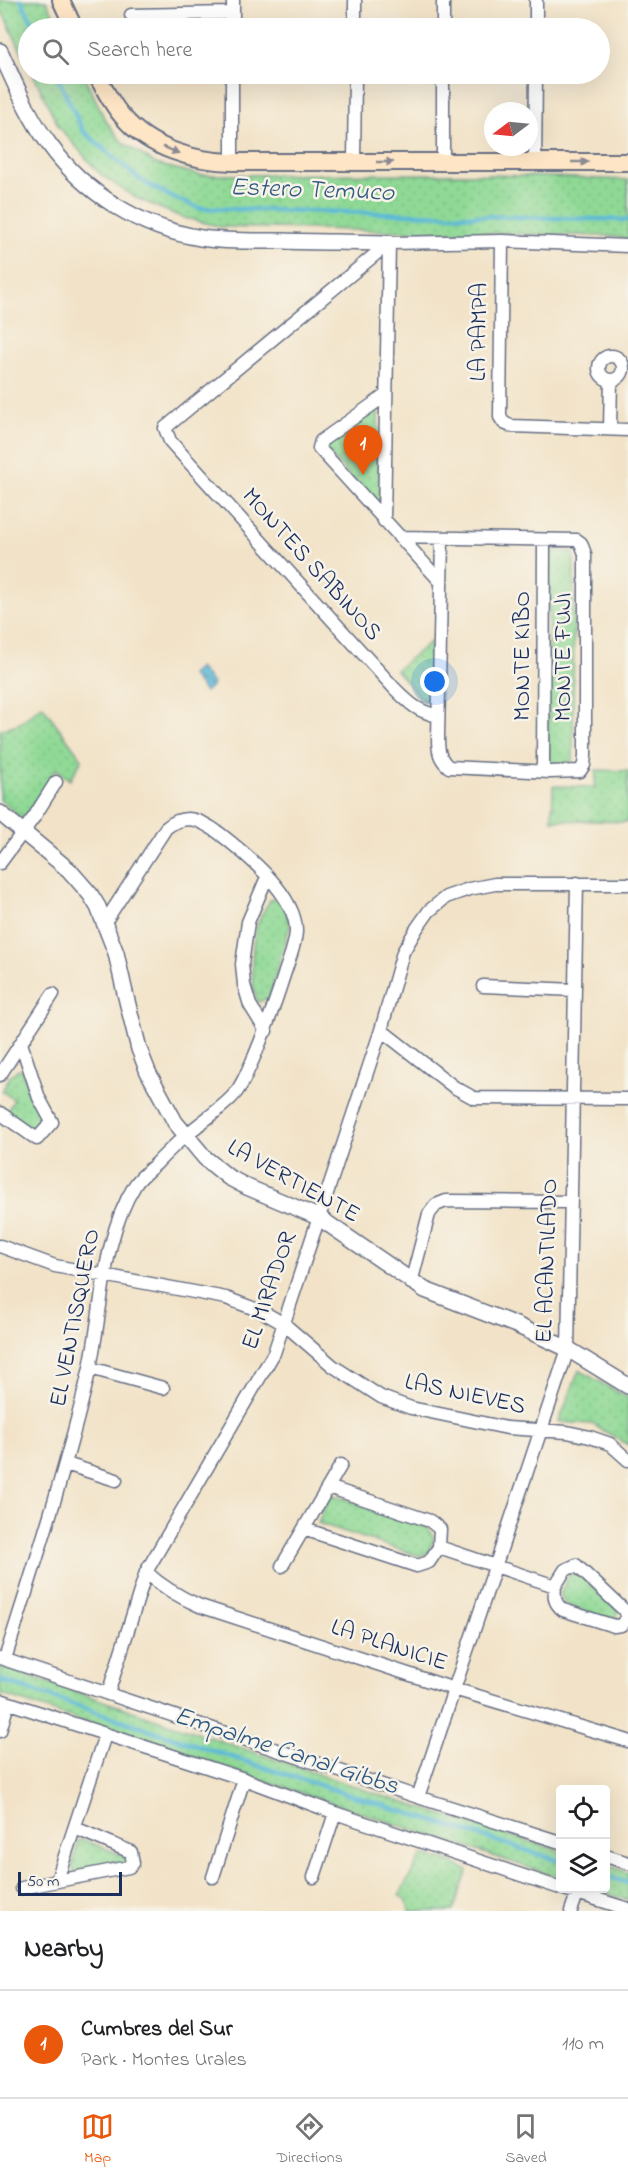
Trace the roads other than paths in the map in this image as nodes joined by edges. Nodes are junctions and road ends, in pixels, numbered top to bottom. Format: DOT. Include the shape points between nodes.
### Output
graph roads {
  1 [pos="61,0"];
  2 [pos="355,0"];
  3 [pos="443,0"];
  4 [pos="536,0"];
  5 [pos="233,6"];
  6 [pos="131,15"];
  7 [pos="69,18"];
  8 [pos="355,18"];
  9 [pos="443,18"];
  10 [pos="536,18"];
  11 [pos="0,51"];
  12 [pos="102,84"];
  13 [pos="232,84"];
  14 [pos="355,84"];
  15 [pos="443,84"];
  16 [pos="536,84"];
  17 [pos="232,162"];
  18 [pos="354,162"];
  19 [pos="442,162"];
  20 [pos="536,162"];
  21 [pos="628,162"];
  22 [pos="502,241"];
  23 [pos="389,243"];
  24 [pos="628,246"];
  25 [pos="610,380"];
  26 [pos="386,395"];
  27 [pos="610,429"];
  28 [pos="628,430"];
  29 [pos="384,521"];
  30 [pos="399,537"];
  31 [pos="442,539"];
  32 [pos="544,540"];
  33 [pos="441,582"];
  34 [pos="438,716"];
  35 [pos="543,772"];
  36 [pos="56,782"];
  37 [pos="0,813"];
  38 [pos="22,831"];
  39 [pos="0,863"];
  40 [pos="267,877"];
  41 [pos="577,883"];
  42 [pos="628,884"];
  43 [pos="105,922"];
  44 [pos="483,986"];
  45 [pos="575,990"];
  46 [pos="53,994"];
  47 [pos="381,1030"];
  48 [pos="266,1031"];
  49 [pos="21,1043"];
  50 [pos="0,1075"];
  51 [pos="573,1099"];
  52 [pos="628,1099"];
  53 [pos="0,1113"];
  54 [pos="185,1135"];
  55 [pos="571,1202"];
  56 [pos="318,1217"];
  57 [pos="0,1246"];
  58 [pos="106,1275"];
  59 [pos="411,1282"];
  60 [pos="284,1324"];
  61 [pos="568,1349"];
  62 [pos="90,1368"];
  63 [pos="628,1386"];
  64 [pos="163,1388"];
  65 [pos="541,1431"];
  66 [pos="628,1460"];
  67 [pos="66,1464"];
  68 [pos="341,1465"];
  69 [pos="116,1480"];
  70 [pos="328,1487"];
  71 [pos="304,1529"];
  72 [pos="439,1547"];
  73 [pos="282,1566"];
  74 [pos="495,1566"];
  75 [pos="146,1572"];
  76 [pos="555,1586"];
  77 [pos="2,1658"];
  78 [pos="454,1689"];
  79 [pos="108,1694"];
  80 [pos="4,1702"];
  81 [pos="0,1731"];
  82 [pos="105,1735"];
  83 [pos="628,1741"];
  84 [pos="244,1779"];
  85 [pos="418,1797"];
  86 [pos="335,1813"];
  87 [pos="75,1828"];
  88 [pos="556,1840"];
  89 [pos="610,1857"];
  90 [pos="628,1863"];
  91 [pos="213,1877"];
  92 [pos="314,1877"];
  93 [pos="57,1880"];
  94 [pos="556,1886"];
  95 [pos="22,1888"];
  96 [pos="577,1894"];
  97 [pos="628,1909"];
  98 [pos="571,1911"];
  1 -- 7 [label="main road"];
  2 -- 8 [label="street"];
  3 -- 9 [label="street"];
  4 -- 10 [label="street"];
  5 -- 6 [label="street"];
  11 -- 23 [label="street" via="37,127 55,153 92,189 126,212 164,229 218,240"];
  12 -- 17 [label="main road, one-way" via="123,118 144,135 168,149 200,159"];
  13 -- 17 [label="street"];
  14 -- 18 [label="street"];
  15 -- 19 [label="street"];
  16 -- 20 [label="street"];
  17 -- 18 [label="main road"];
  18 -- 19 [label="main road, one-way"];
  19 -- 20 [label="main road"];
  20 -- 21 [label="main road, one-way"];
  22 -- 23 [label="street"];
  22 -- 24 [label="street"];
  22 -- 27 [label="street, LA PAMPA" via="500,417 511,426"];
  23 -- 26 [label="street"];
  23 -- 34 [label="street, MONTES SABINOS" via="165,428 170,441 395,689 421,712"];
  25 -- 27 [label="street"];
  26 -- 29 [label="street"];
  26 -- 29 [label="street" via="321,441 319,448"];
  27 -- 28 [label="street"];
  29 -- 30 [label="street"];
  30 -- 31 [label="street"];
  30 -- 33 [label="street"];
  31 -- 32 [label="street"];
  31 -- 33 [label="street"];
  32 -- 35 [label="street, MONTE KIBO"];
  32 -- 35 [label="street, MONTE FUJI" via="577,540 585,562 585,746 580,771"];
  33 -- 34 [label="street"];
  34 -- 35 [label="street" via="439,753 449,767"];
  36 -- 38 [label="street"];
  37 -- 38 [label="street, LA VERTIENTE"];
  38 -- 39 [label="street"];
  38 -- 43 [label="street, LA VERTIENTE" via="80,881"];
  40 -- 43 [label="street, EL VENTISQUERO" via="207,824 193,818 179,820 166,828"];
  40 -- 48 [label="street" via="248,922 242,964 250,1005"];
  40 -- 48 [label="street, EL VENTISQUERO" via="289,904 296,930"];
  41 -- 42 [label="street, EL MIRADOR"];
  41 -- 45 [label="street, EL ACANTILADO"];
  41 -- 47 [label="street, EL MIRADOR" via="495,884 446,897 429,911 403,952"];
  43 -- 54 [label="street, LA VERTIENTE" via="117,952 147,1072"];
  44 -- 45 [label="street"];
  45 -- 51 [label="street, EL ACANTILADO"];
  46 -- 49 [label="street"];
  47 -- 51 [label="street" via="467,1095 486,1099"];
  47 -- 56 [label="street, EL MIRADOR"];
  48 -- 54 [label="street, EL VENTISQUERO" via="232,1097"];
  49 -- 50 [label="street"];
  49 -- 53 [label="street" via="39,1098 52,1122 37,1139"];
  51 -- 52 [label="street"];
  51 -- 55 [label="street, EL ACANTILADO"];
  54 -- 56 [label="street, LA VERTIENTE" via="228,1177"];
  54 -- 58 [label="street, EL VENTISQUERO" via="136,1182 118,1219"];
  55 -- 59 [label="street" via="446,1201 436,1205 429,1214"];
  55 -- 61 [label="street, EL ACANTILADO"];
  56 -- 59 [label="street, LA VERTIENTE"];
  56 -- 60 [label="street, EL MIRADOR"];
  57 -- 58 [label="street, LAS NIEVES" via="55,1266"];
  58 -- 60 [label="street, LAS NIEVES" via="226,1298"];
  58 -- 62 [label="street, EL VENTISQUERO"];
  59 -- 61 [label="street, LA VERTIENTE" via="438,1297 495,1316"];
  60 -- 65 [label="street, LAS NIEVES" via="333,1366 381,1397 411,1408"];
  60 -- 75 [label="street, EL MIRADOR" via="274,1353"];
  61 -- 63 [label="street, LA VERTIENTE"];
  61 -- 65 [label="street, EL ACANTILADO"];
  62 -- 64 [label="street"];
  62 -- 67 [label="street, EL VENTISQUERO"];
  65 -- 66 [label="street, LAS NIEVES" via="590,1437 610,1444"];
  65 -- 74 [label="street, EL ACANTILADO"];
  67 -- 69 [label="street"];
  67 -- 77 [label="street, EL VENTISQUERO"];
  68 -- 70 [label="street"];
  70 -- 71 [label="street"];
  70 -- 72 [label="street" via="430,1521 440,1529"];
  71 -- 72 [label="street" via="417,1566 429,1562"];
  71 -- 73 [label="street"];
  72 -- 74 [label="street"];
  74 -- 76 [label="street"];
  74 -- 78 [label="street, EL ACANTILADO"];
  75 -- 78 [label="street, LA PLANICIE" via="160,1585 200,1606"];
  75 -- 79 [label="street, EL MIRADOR"];
  76 -- 76 [label="street" via="554,1598 563,1610 615,1626 628,1617 576,1565 565,1570"];
  77 -- 79 [label="street"];
  78 -- 83 [label="street, LA PLANICIE"];
  78 -- 85 [label="street, EL ACANTILADO"];
  79 -- 85 [label="street"];
  80 -- 81 [label="street"];
  80 -- 82 [label="street"];
  82 -- 84 [label="street"];
  82 -- 87 [label="street"];
  84 -- 86 [label="street"];
  84 -- 91 [label="street"];
  85 -- 88 [label="street"];
  86 -- 92 [label="street"];
  86 -- 94 [label="street"];
  87 -- 93 [label="street"];
  87 -- 93 [label="street" via="131,1852 133,1863 129,1868"];
  89 -- 90 [label="street"];
  93 -- 95 [label="street"];
  96 -- 97 [label="street"];
  96 -- 98 [label="street"];
}
